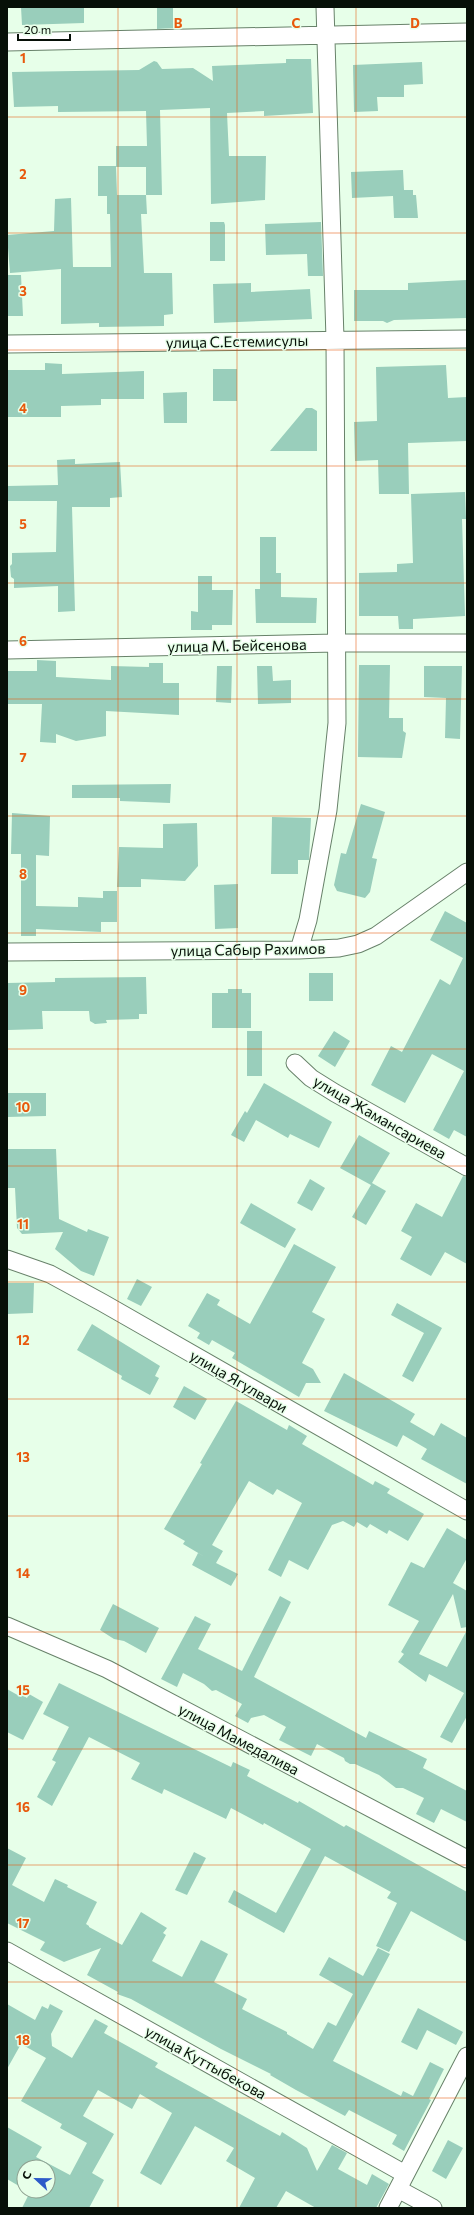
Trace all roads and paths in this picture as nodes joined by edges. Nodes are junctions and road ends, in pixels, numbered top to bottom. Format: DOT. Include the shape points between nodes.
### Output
graph roads {
  1 [pos="325,7"];
  2 [pos="467,32"];
  3 [pos="325,36"];
  4 [pos="7,42"];
  5 [pos="335,339"];
  6 [pos="467,339"];
  7 [pos="7,344"];
  8 [pos="467,643"];
  9 [pos="336,644"];
  10 [pos="7,650"];
  11 [pos="467,872"];
  12 [pos="299,950"];
  13 [pos="7,952"];
  14 [pos="295,1063"];
  15 [pos="467,1167"];
  16 [pos="7,1259"];
  17 [pos="467,1511"];
  18 [pos="7,1626"];
  19 [pos="467,1859"];
  20 [pos="7,1951"];
  21 [pos="467,2056"];
  22 [pos="405,2174"];
  23 [pos="398,2189"];
  24 [pos="388,2208"];
  25 [pos="433,2208"];
  1 -- 3 [label="street"];
  2 -- 3 [label="street"];
  3 -- 4 [label="street"];
  3 -- 5 [label="street"];
  5 -- 6 [label="street, улица С.Естемисулы"];
  5 -- 7 [label="street, улица С.Естемисулы"];
  5 -- 9 [label="street"];
  8 -- 9 [label="street, улица М. Бейсенова"];
  9 -- 10 [label="street, улица М. Бейсенова"];
  9 -- 12 [label="street" via="337,723 328,810 308,920"];
  11 -- 12 [label="street, улица Сабыр Рахимов" via="376,936 358,944 339,948"];
  12 -- 13 [label="street, улица Сабыр Рахимов"];
  14 -- 15 [label="street, улица Жамансариева" via="311,1078 335,1093"];
  16 -- 17 [label="street, улица Ягулвари" via="50,1274 103,1303"];
  18 -- 19 [label="street, улица Мамедалива" via="107,1669"];
  20 -- 22 [label="street, улица Куттыбекова"];
  21 -- 22 [label="street"];
  22 -- 23 [label="street"];
  23 -- 24 [label="street"];
  23 -- 25 [label="street"];
}
